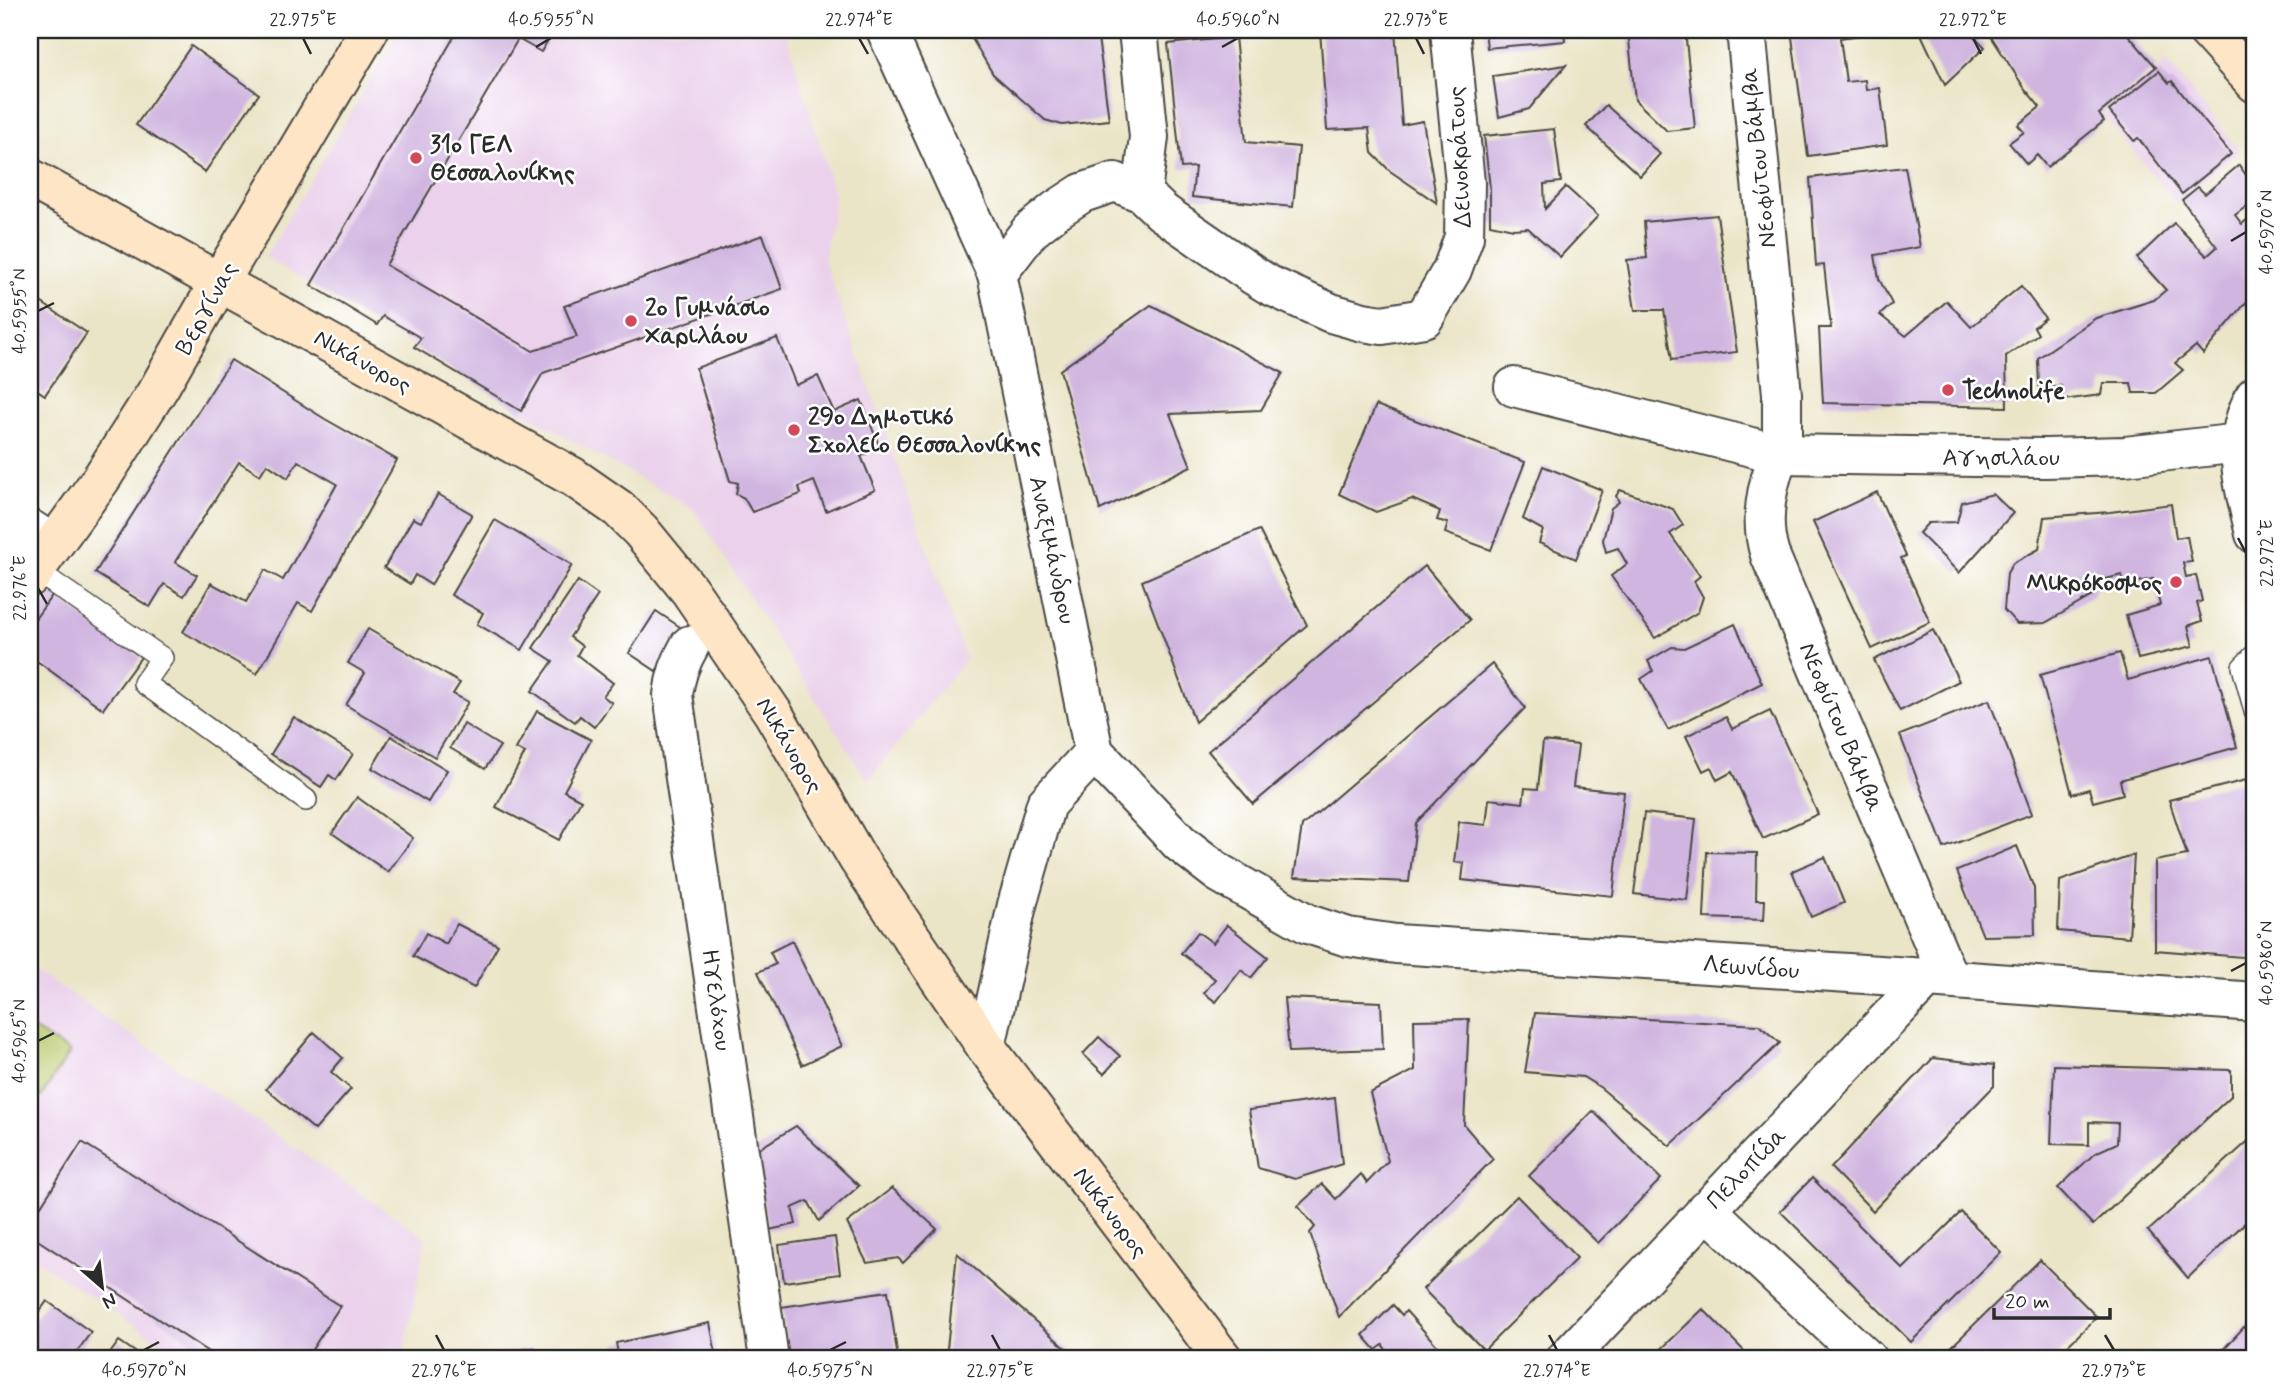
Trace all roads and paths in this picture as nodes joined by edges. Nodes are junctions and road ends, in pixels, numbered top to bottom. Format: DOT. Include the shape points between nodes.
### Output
graph roads {
  1 [pos="369,30"];
  2 [pos="886,30"];
  3 [pos="1138,30"];
  4 [pos="1450,30"];
  5 [pos="1746,30"];
  6 [pos="2207,30"];
  7 [pos="2255,83"];
  8 [pos="30,178"];
  9 [pos="1142,192"];
  10 [pos="997,274"];
  11 [pos="220,281"];
  12 [pos="1514,387"];
  13 [pos="2255,396"];
  14 [pos="2240,443"];
  15 [pos="1776,462"];
  16 [pos="2255,534"];
  17 [pos="37,555"];
  18 [pos="690,645"];
  19 [pos="2255,655"];
  20 [pos="2255,711"];
  21 [pos="1094,752"];
  22 [pos="306,800"];
  23 [pos="1938,979"];
  24 [pos="2255,1002"];
  25 [pos="986,1047"];
  26 [pos="1706,1209"];
  27 [pos="1219,1356"];
  28 [pos="769,1359"];
  29 [pos="1566,1359"];
  30 [pos="1867,1359"];
  1 -- 11 [label="street, Βεργίνας"];
  2 -- 10 [label="street, Αναξιμάνδρου"];
  3 -- 9 [label="street" via="1149,137"];
  4 -- 9 [label="street, Δεινοκράτους" via="1465,183 1464,237 1452,270 1424,318 1382,325 1331,313 1252,275 1162,212"];
  5 -- 15 [label="street, Νεοφύτου Βάμβα" via="1782,394 1782,435"];
  6 -- 7 [label="street"];
  8 -- 11 [label="street, Νικάνορος"];
  9 -- 10 [label="street" via="1115,183 1082,193 1030,232"];
  10 -- 21 [label="street, Αναξιμάνδρου"];
  11 -- 17 [label="street, Βεργίνας" via="101,479"];
  11 -- 25 [label="street, Νικάνορος" via="573,477 619,509 667,563 733,652 774,713 858,859"];
  12 -- 15 [label="street, Αγησιλάου"];
  13 -- 14 [label="street" via="2242,424"];
  14 -- 15 [label="street, Αγησιλάου" via="2098,457"];
  14 -- 16 [label="street"];
  15 -- 23 [label="street, Νεοφύτου Βάμβα" via="1763,522 1770,555"];
  17 -- 22 [label="lane" via="162,658 144,684"];
  18 -- 28 [label="street, Ηγελόχου" via="678,665 673,695"];
  19 -- 20 [label="lane" via="2243,667"];
  21 -- 23 [label="street, Λεωνίδου" via="1201,861 1291,916 1326,931 1396,944"];
  21 -- 25 [label="street" via="1046,804 1017,905"];
  23 -- 24 [label="street, Λεωνίδου"];
  23 -- 26 [label="street, Πελοπίδα"];
  25 -- 27 [label="street, Νικάνορος"];
  26 -- 29 [label="street, Πελοπίδα"];
  26 -- 30 [label="street"];
}
